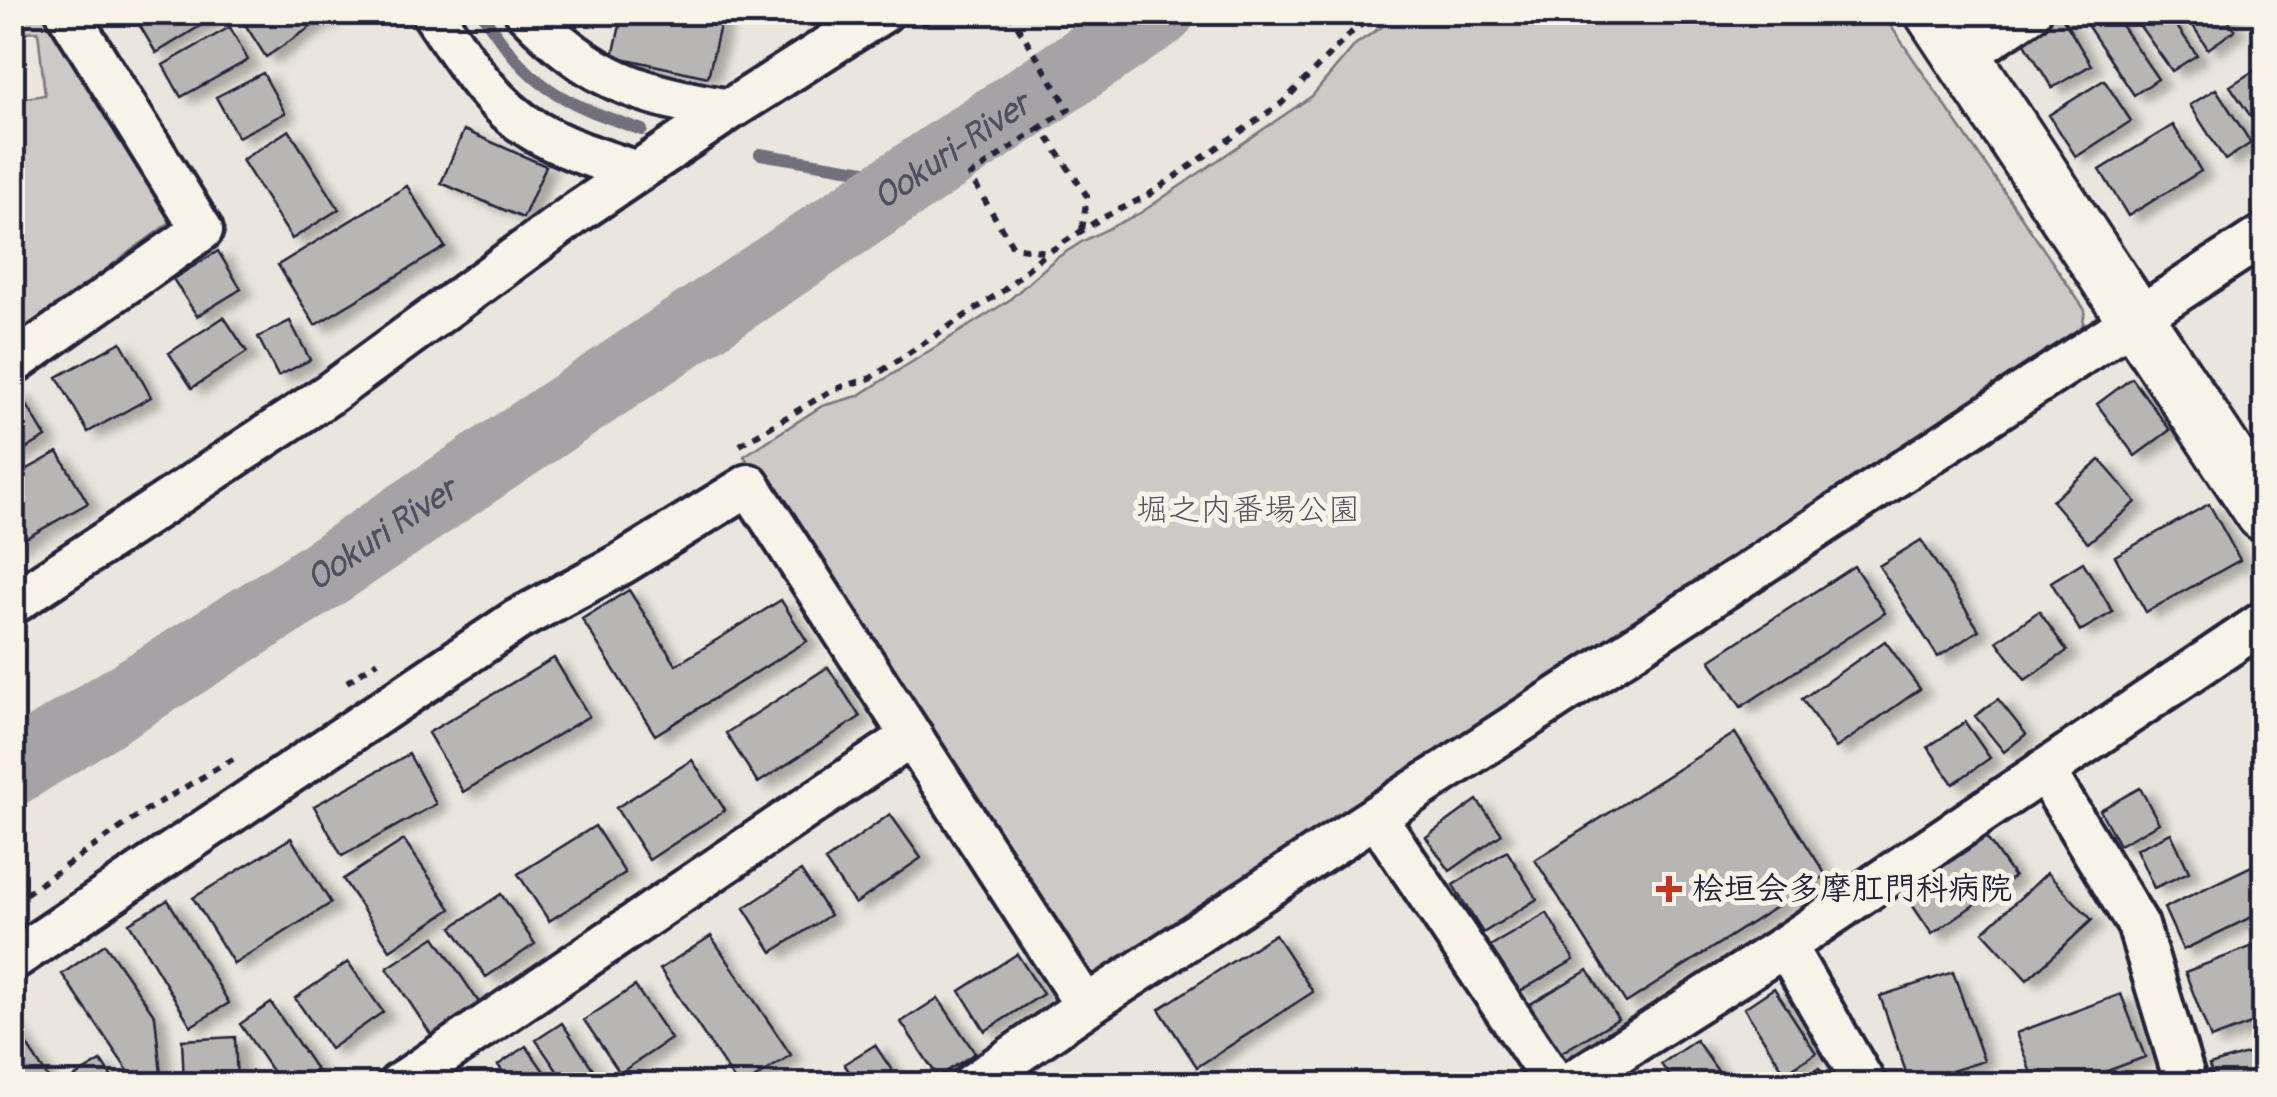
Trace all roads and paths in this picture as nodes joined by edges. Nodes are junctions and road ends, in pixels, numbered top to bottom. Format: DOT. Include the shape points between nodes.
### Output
graph roads {
  1 [pos="68,12"];
  2 [pos="432,12"];
  3 [pos="526,12"];
  4 [pos="883,12"];
  5 [pos="1009,12"];
  6 [pos="2030,12"];
  7 [pos="1948,34"];
  8 [pos="728,110"];
  9 [pos="1042,128"];
  10 [pos="637,172"];
  11 [pos="1082,230"];
  12 [pos="2264,235"];
  13 [pos="1048,252"];
  14 [pos="2135,322"];
  15 [pos="12,364"];
  16 [pos="2264,513"];
  17 [pos="12,604"];
  18 [pos="2264,622"];
  19 [pos="912,736"];
  20 [pos="2044,770"];
  21 [pos="1377,818"];
  22 [pos="1785,946"];
  23 [pos="12,960"];
  24 [pos="1086,1006"];
  25 [pos="399,1084"];
  26 [pos="973,1084"];
  27 [pos="1555,1084"];
  28 [pos="1569,1084"];
  29 [pos="1865,1084"];
  30 [pos="2186,1084"];
  1 -- 15 [label="street" via="202,230"];
  2 -- 10 [label="street" via="474,74 531,130"];
  3 -- 8 [label="street" via="560,47 623,84"];
  4 -- 8 [label="street"];
  5 -- 9 [label="path" via="1069,109"];
  6 -- 7 [label="street"];
  7 -- 14 [label="street"];
  8 -- 10 [label="street"];
  9 -- 11 [label="path" via="1087,196"];
  9 -- 13 [label="path" via="970,176 1013,247"];
  10 -- 17 [label="street" via="329,394"];
  12 -- 14 [label="street"];
  14 -- 16 [label="street"];
  14 -- 21 [label="street"];
  18 -- 20 [label="street"];
  19 -- 23 [label="street" via="749,485 516,620"];
  19 -- 24 [label="street"];
  19 -- 25 [label="street"];
  20 -- 22 [label="street"];
  20 -- 30 [label="street" via="2138,925"];
  21 -- 24 [label="street"];
  21 -- 27 [label="street"];
  22 -- 28 [label="street"];
  22 -- 29 [label="street"];
  24 -- 26 [label="street"];
}
